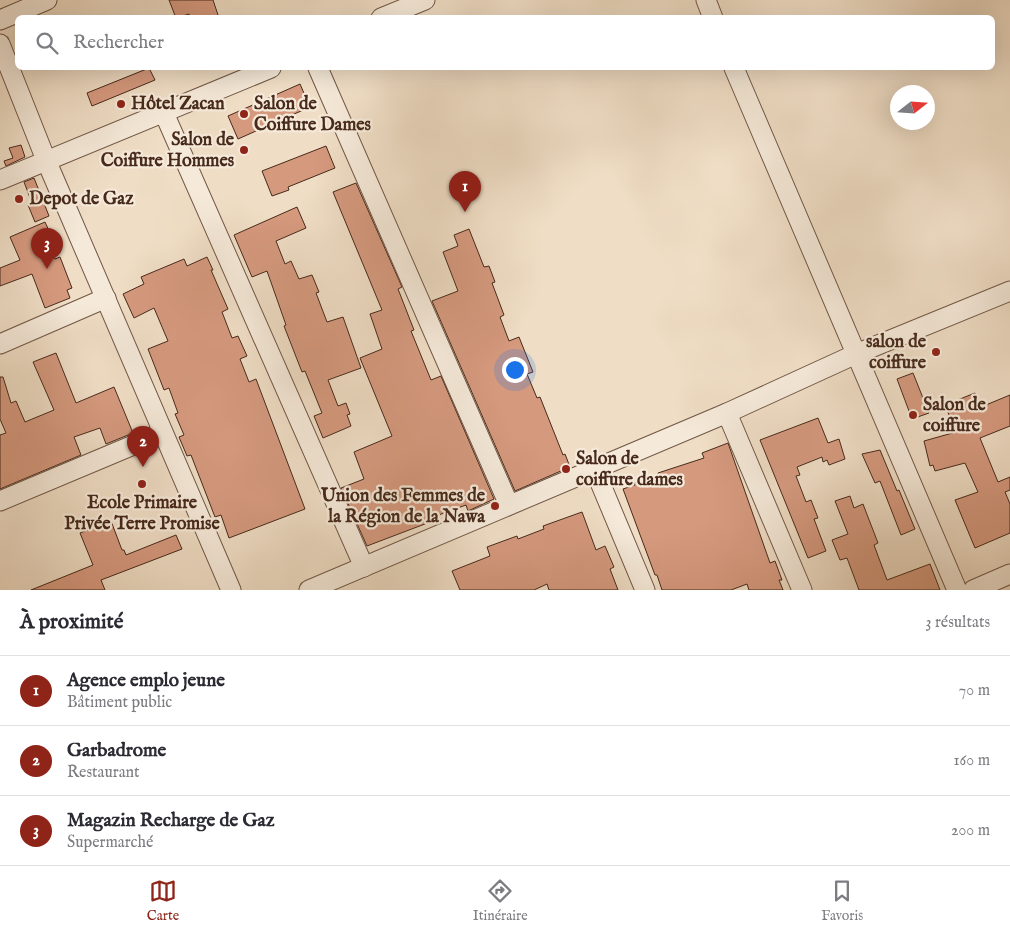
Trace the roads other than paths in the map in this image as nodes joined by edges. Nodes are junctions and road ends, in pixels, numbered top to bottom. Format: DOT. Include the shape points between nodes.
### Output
graph roads {
  1 [pos="47,0"];
  2 [pos="425,0"];
  3 [pos="706,0"];
  4 [pos="381,11"];
  5 [pos="712,15"];
  6 [pos="0,20"];
  7 [pos="0,44"];
  8 [pos="267,70"];
  9 [pos="319,70"];
  10 [pos="735,70"];
  11 [pos="164,113"];
  12 [pos="46,160"];
  13 [pos="0,180"];
  14 [pos="1009,295"];
  15 [pos="106,298"];
  16 [pos="0,344"];
  17 [pos="856,354"];
  18 [pos="727,413"];
  19 [pos="162,433"];
  20 [pos="594,468"];
  21 [pos="0,501"];
  22 [pos="508,505"];
  23 [pos="364,568"];
  24 [pos="1010,574"];
  25 [pos="231,590"];
  26 [pos="309,590"];
  27 [pos="645,590"];
  28 [pos="802,590"];
  29 [pos="957,590"];
  30 [pos="973,590"];
  1 -- 6 [label="street"];
  2 -- 4 [label="street"];
  3 -- 5 [label="street"];
  7 -- 12 [label="street"];
  8 -- 11 [label="street"];
  9 -- 22 [label="street"];
  10 -- 17 [label="street"];
  11 -- 12 [label="street"];
  11 -- 23 [label="street"];
  12 -- 13 [label="street"];
  12 -- 15 [label="street"];
  14 -- 17 [label="street"];
  15 -- 16 [label="street"];
  15 -- 19 [label="street"];
  17 -- 18 [label="street"];
  17 -- 29 [label="street"];
  18 -- 20 [label="street"];
  18 -- 28 [label="street"];
  19 -- 21 [label="street"];
  19 -- 25 [label="street"];
  20 -- 22 [label="street"];
  20 -- 27 [label="street"];
  22 -- 23 [label="street"];
  23 -- 26 [label="street"];
  24 -- 30 [label="street"];
}
